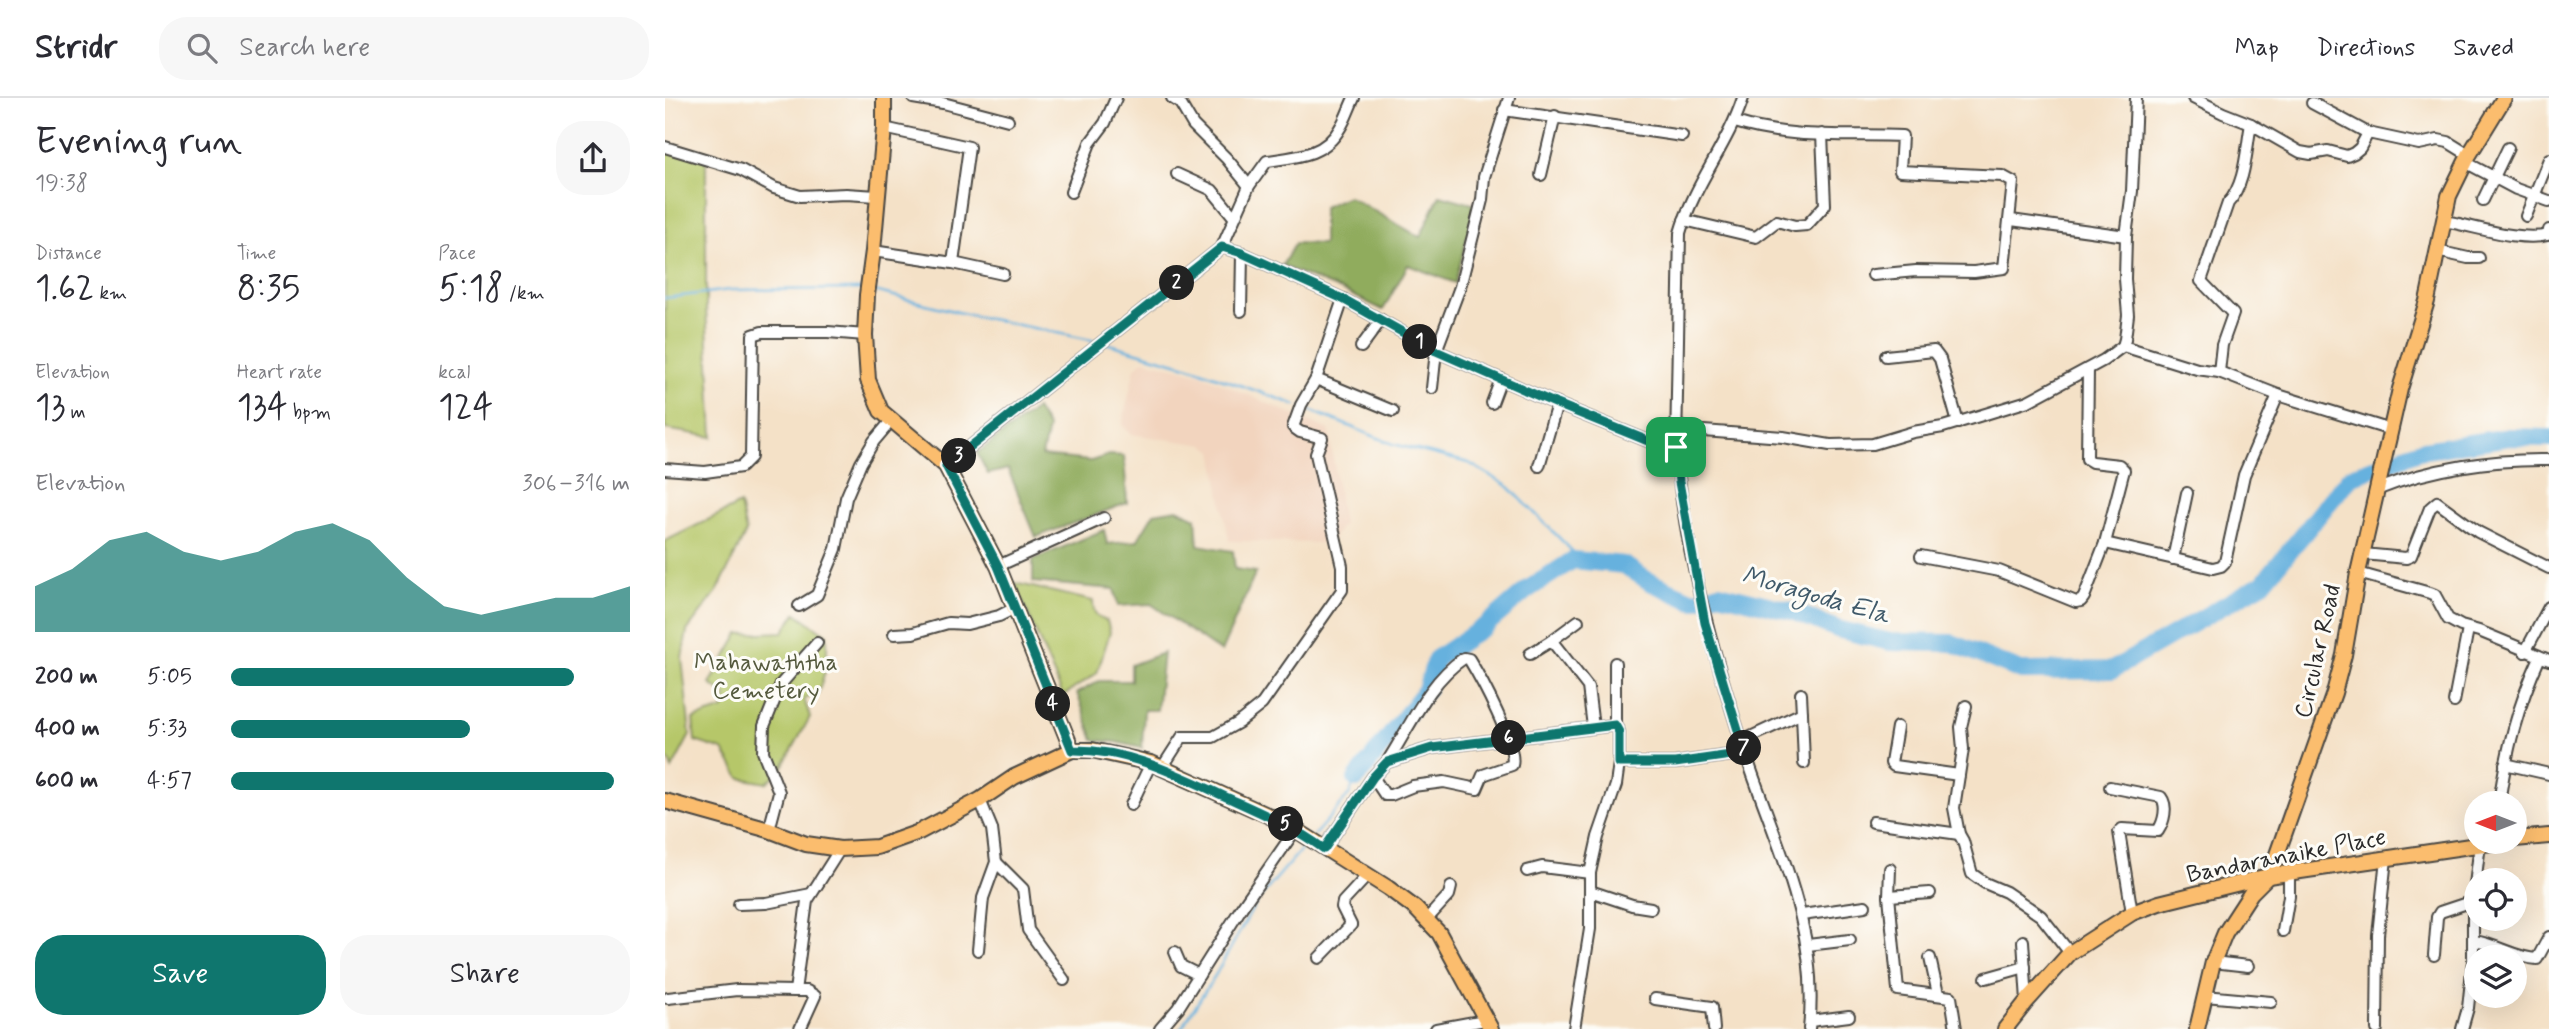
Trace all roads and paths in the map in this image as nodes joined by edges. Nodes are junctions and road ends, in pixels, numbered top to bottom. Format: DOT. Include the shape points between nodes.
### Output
graph roads {
  1 [pos="884,98"];
  2 [pos="913,98"];
  3 [pos="1116,98"];
  4 [pos="1172,98"];
  5 [pos="1355,98"];
  6 [pos="1509,98"];
  7 [pos="1743,98"];
  8 [pos="2136,98"];
  9 [pos="2193,98"];
  10 [pos="2504,98"];
  11 [pos="2312,103"];
  12 [pos="1504,110"];
  13 [pos="1555,116"];
  14 [pos="1007,120"];
  15 [pos="1735,122"];
  16 [pos="2251,124"];
  17 [pos="884,128"];
  18 [pos="2368,133"];
  19 [pos="1822,134"];
  20 [pos="1682,136"];
  21 [pos="665,148"];
  22 [pos="2508,148"];
  23 [pos="2467,158"];
  24 [pos="2549,159"];
  25 [pos="1177,174"];
  26 [pos="1541,175"];
  27 [pos="2493,178"];
  28 [pos="1249,186"];
  29 [pos="1071,192"];
  30 [pos="877,196"];
  31 [pos="2534,196"];
  32 [pos="2483,200"];
  33 [pos="2549,201"];
  34 [pos="2526,216"];
  35 [pos="1234,217"];
  36 [pos="1684,220"];
  37 [pos="2011,220"];
  38 [pos="2444,221"];
  39 [pos="2549,230"];
  40 [pos="2126,236"];
  41 [pos="1222,247"];
  42 [pos="873,251"];
  43 [pos="2437,251"];
  44 [pos="1242,253"];
  45 [pos="2479,258"];
  46 [pos="953,263"];
  47 [pos="1003,274"];
  48 [pos="1873,275"];
  49 [pos="1343,299"];
  50 [pos="1241,310"];
  51 [pos="1381,320"];
  52 [pos="865,335"];
  53 [pos="2123,346"];
  54 [pos="1361,347"];
  55 [pos="1436,351"];
  56 [pos="1886,356"];
  57 [pos="2088,369"];
  58 [pos="2220,372"];
  59 [pos="1317,379"];
  60 [pos="1501,379"];
  61 [pos="1432,388"];
  62 [pos="2278,395"];
  63 [pos="1492,403"];
  64 [pos="1557,404"];
  65 [pos="1393,411"];
  66 [pos="891,421"];
  67 [pos="1958,423"];
  68 [pos="1677,425"];
  69 [pos="2391,430"];
  70 [pos="1676,447"];
  71 [pos="2549,460"];
  72 [pos="946,466"];
  73 [pos="1539,466"];
  74 [pos="665,469"];
  75 [pos="2378,492"];
  76 [pos="2187,493"];
  77 [pos="1104,518"];
  78 [pos="2105,543"];
  79 [pos="2363,554"];
  80 [pos="1921,556"];
  81 [pos="2173,559"];
  82 [pos="998,566"];
  83 [pos="2549,568"];
  84 [pos="2358,573"];
  85 [pos="799,606"];
  86 [pos="2549,607"];
  87 [pos="1015,608"];
  88 [pos="1578,621"];
  89 [pos="2468,629"];
  90 [pos="894,634"];
  91 [pos="1551,641"];
  92 [pos="817,643"];
  93 [pos="2525,652"];
  94 [pos="1530,654"];
  95 [pos="2544,658"];
  96 [pos="1615,663"];
  97 [pos="1801,694"];
  98 [pos="2454,702"];
  99 [pos="1966,706"];
  100 [pos="1802,713"];
  101 [pos="1615,725"];
  102 [pos="1593,727"];
  103 [pos="1897,727"];
  104 [pos="1508,738"];
  105 [pos="1744,747"];
  106 [pos="1072,750"];
  107 [pos="1387,762"];
  108 [pos="1619,763"];
  109 [pos="1804,763"];
  110 [pos="2505,764"];
  111 [pos="1157,766"];
  112 [pos="2549,774"];
  113 [pos="1959,775"];
  114 [pos="1373,777"];
  115 [pos="2110,787"];
  116 [pos="2501,791"];
  117 [pos="979,800"];
  118 [pos="665,801"];
  119 [pos="1131,805"];
  120 [pos="1873,822"];
  121 [pos="769,831"];
  122 [pos="1298,831"];
  123 [pos="1959,834"];
  124 [pos="2549,836"];
  125 [pos="2527,838"];
  126 [pos="2464,846"];
  127 [pos="1322,847"];
  128 [pos="840,849"];
  129 [pos="2386,858"];
  130 [pos="996,862"];
  131 [pos="1890,869"];
  132 [pos="1527,871"];
  133 [pos="1590,873"];
  134 [pos="2289,873"];
  135 [pos="1367,876"];
  136 [pos="2268,876"];
  137 [pos="1451,887"];
  138 [pos="1590,891"];
  139 [pos="1930,893"];
  140 [pos="811,894"];
  141 [pos="1889,896"];
  142 [pos="739,904"];
  143 [pos="2464,904"];
  144 [pos="1865,906"];
  145 [pos="1651,908"];
  146 [pos="2132,913"];
  147 [pos="1802,915"];
  148 [pos="1427,919"];
  149 [pos="2283,931"];
  150 [pos="2474,931"];
  151 [pos="2549,937"];
  152 [pos="1850,940"];
  153 [pos="2023,941"];
  154 [pos="2474,941"];
  155 [pos="1808,945"];
  156 [pos="978,950"];
  157 [pos="1175,952"];
  158 [pos="2070,953"];
  159 [pos="2434,955"];
  160 [pos="1319,958"];
  161 [pos="1930,958"];
  162 [pos="2213,962"];
  163 [pos="2248,966"];
  164 [pos="2025,967"];
  165 [pos="1199,975"];
  166 [pos="1986,978"];
  167 [pos="1064,980"];
  168 [pos="795,991"];
  169 [pos="1938,994"];
  170 [pos="2204,996"];
  171 [pos="668,998"];
  172 [pos="1655,999"];
  173 [pos="2027,1001"];
  174 [pos="2271,1002"];
  175 [pos="1849,1016"];
  176 [pos="1488,1024"];
  177 [pos="1809,1025"];
  178 [pos="800,1029"];
  179 [pos="1160,1029"];
  180 [pos="1436,1029"];
  181 [pos="1574,1029"];
  182 [pos="1714,1029"];
  183 [pos="1956,1029"];
  184 [pos="2005,1029"];
  185 [pos="2197,1029"];
  186 [pos="2377,1029"];
  187 [pos="2462,1029"];
  1 -- 17 [label="main road"];
  2 -- 14 [label="street"];
  3 -- 29 [label="street" via="1090,143"];
  4 -- 28 [label="street"];
  5 -- 28 [label="street" via="1329,142 1312,154 1268,161"];
  6 -- 12 [label="street"];
  7 -- 15 [label="street"];
  8 -- 40 [label="street"];
  9 -- 16 [label="street"];
  10 -- 23 [label="main road, Circular Road"];
  11 -- 18 [label="street"];
  12 -- 13 [label="street"];
  12 -- 55 [label="street" via="1460,286"];
  13 -- 20 [label="street"];
  13 -- 26 [label="street"];
  15 -- 19 [label="street" via="1794,135"];
  15 -- 36 [label="street"];
  16 -- 18 [label="street" via="2311,154 2328,151 2347,156"];
  16 -- 58 [label="street" via="2241,176 2201,281 2233,314 2222,345"];
  17 -- 30 [label="main road"];
  17 -- 46 [label="street" via="969,147"];
  18 -- 23 [label="street" via="2419,144 2448,142"];
  19 -- 36 [label="street" via="1825,205 1807,225 1777,221 1756,237"];
  19 -- 37 [label="street" via="1902,136 1900,171 2002,176 2013,182"];
  21 -- 30 [label="street" via="741,170 800,197"];
  22 -- 27 [label="street"];
  23 -- 27 [label="street"];
  23 -- 38 [label="main road, Circular Road" via="2449,196"];
  24 -- 31 [label="street"];
  25 -- 35 [label="street" via="1212,190"];
  27 -- 31 [label="street"];
  27 -- 32 [label="street"];
  28 -- 35 [label="street"];
  30 -- 42 [label="main road"];
  31 -- 33 [label="street"];
  31 -- 34 [label="street"];
  35 -- 41 [label="street"];
  36 -- 68 [label="street" via="1680,233"];
  37 -- 40 [label="street"];
  37 -- 48 [label="street" via="2004,268"];
  38 -- 39 [label="street" via="2523,237 2548,235"];
  38 -- 43 [label="main road, Circular Road"];
  40 -- 53 [label="street" via="2128,315"];
  41 -- 44 [label="street"];
  41 -- 72 [label="street"];
  42 -- 46 [label="street"];
  42 -- 52 [label="main road"];
  43 -- 45 [label="street"];
  43 -- 69 [label="main road, Circular Road"];
  44 -- 49 [label="street"];
  44 -- 50 [label="street"];
  46 -- 47 [label="street"];
  49 -- 51 [label="street"];
  49 -- 59 [label="street"];
  51 -- 54 [label="street"];
  51 -- 55 [label="street"];
  52 -- 66 [label="main road" via="868,380 881,411"];
  52 -- 74 [label="street" via="753,335 751,457 741,467 705,472"];
  53 -- 57 [label="street"];
  53 -- 58 [label="street"];
  55 -- 60 [label="street"];
  55 -- 61 [label="street"];
  56 -- 67 [label="street" via="1934,351"];
  57 -- 67 [label="street" via="2028,401"];
  57 -- 78 [label="street" via="2087,458 2124,470"];
  58 -- 62 [label="street"];
  59 -- 65 [label="street"];
  59 -- 111 [label="street" via="1293,427 1322,438 1316,454 1342,566 1342,590 1262,704 1213,737 1182,737"];
  60 -- 63 [label="street"];
  60 -- 64 [label="street"];
  62 -- 69 [label="street"];
  62 -- 81 [label="street" via="2244,475 2225,562 2213,568"];
  64 -- 70 [label="street" via="1658,445"];
  64 -- 73 [label="street"];
  66 -- 72 [label="main road"];
  66 -- 85 [label="street" via="874,440 846,498 836,549 817,595"];
  67 -- 68 [label="street" via="1873,444 1830,445"];
  68 -- 70 [label="street"];
  69 -- 75 [label="main road, Circular Road"];
  70 -- 105 [label="street" via="1705,623"];
  71 -- 75 [label="street" via="2451,469 2415,476"];
  72 -- 82 [label="main road"];
  75 -- 79 [label="main road, Circular Road"];
  76 -- 81 [label="street"];
  77 -- 82 [label="street"];
  78 -- 80 [label="street" via="2084,597 2076,602 1999,571"];
  78 -- 81 [label="street"];
  79 -- 83 [label="street" via="2411,556 2430,508 2437,502 2478,532"];
  79 -- 84 [label="main road, Circular Road"];
  82 -- 87 [label="main road"];
  84 -- 89 [label="street" via="2435,595 2448,619"];
  84 -- 136 [label="main road, Circular Road" via="2335,693"];
  86 -- 93 [label="street"];
  87 -- 90 [label="street" via="967,624 948,623"];
  87 -- 106 [label="main road"];
  88 -- 91 [label="street"];
  89 -- 93 [label="street"];
  89 -- 98 [label="street"];
  91 -- 94 [label="street"];
  91 -- 102 [label="street" via="1587,687"];
  92 -- 121 [label="street" via="781,684 764,726 763,752 779,792"];
  93 -- 95 [label="street"];
  95 -- 110 [label="street" via="2526,686"];
  96 -- 101 [label="street"];
  97 -- 100 [label="street"];
  99 -- 113 [label="street"];
  100 -- 105 [label="street"];
  100 -- 109 [label="street"];
  101 -- 102 [label="street"];
  101 -- 108 [label="street"];
  102 -- 104 [label="street"];
  103 -- 113 [label="street" via="1893,766"];
  104 -- 107 [label="street" via="1432,748"];
  104 -- 107 [label="street" via="1481,679 1464,658 1451,666 1431,691"];
  104 -- 114 [label="street" via="1512,765 1483,775 1477,789 1444,782 1385,795"];
  105 -- 108 [label="street" via="1675,763"];
  105 -- 147 [label="street"];
  106 -- 111 [label="main road" via="1092,750"];
  106 -- 117 [label="main road" via="1014,777"];
  107 -- 114 [label="street"];
  108 -- 133 [label="street"];
  110 -- 112 [label="street"];
  110 -- 116 [label="street"];
  111 -- 119 [label="street"];
  111 -- 122 [label="main road"];
  113 -- 123 [label="street" via="1954,800"];
  114 -- 127 [label="street"];
  115 -- 146 [label="street" via="2164,801 2158,831 2119,832"];
  117 -- 128 [label="main road" via="919,832 877,847"];
  117 -- 130 [label="street" via="992,829"];
  118 -- 121 [label="main road"];
  120 -- 123 [label="street"];
  121 -- 128 [label="main road" via="806,844"];
  122 -- 127 [label="main road"];
  122 -- 165 [label="street" via="1242,906"];
  123 -- 158 [label="street" via="1972,874 2041,916"];
  124 -- 125 [label="main road"];
  126 -- 129 [label="main road, Bandaranaike Place"];
  127 -- 135 [label="main road"];
  128 -- 140 [label="street"];
  129 -- 134 [label="main road, Bandaranaike Place"];
  129 -- 186 [label="street"];
  130 -- 156 [label="street" via="983,898"];
  130 -- 167 [label="street" via="1023,889 1028,930"];
  131 -- 141 [label="street"];
  132 -- 133 [label="street" via="1542,867"];
  133 -- 138 [label="street"];
  134 -- 136 [label="main road, Bandaranaike Place"];
  134 -- 149 [label="street"];
  135 -- 148 [label="main road"];
  135 -- 160 [label="street" via="1343,902 1351,925"];
  136 -- 146 [label="main road, Bandaranaike Place"];
  136 -- 162 [label="main road, Circular Road" via="2225,933"];
  137 -- 148 [label="street"];
  138 -- 145 [label="street"];
  138 -- 181 [label="street" via="1590,929"];
  139 -- 141 [label="street"];
  140 -- 142 [label="street"];
  140 -- 168 [label="street"];
  141 -- 169 [label="street" via="1898,990"];
  143 -- 159 [label="street" via="2437,917"];
  144 -- 147 [label="street"];
  146 -- 158 [label="main road, Bandaranaike Place"];
  147 -- 155 [label="street"];
  148 -- 176 [label="main road"];
  150 -- 154 [label="street"];
  151 -- 154 [label="street" via="2537,959"];
  152 -- 155 [label="street"];
  153 -- 164 [label="street"];
  154 -- 187 [label="street"];
  155 -- 177 [label="street"];
  157 -- 165 [label="street" via="1181,966"];
  158 -- 173 [label="main road, Bandaranaike Place"];
  161 -- 169 [label="street"];
  162 -- 163 [label="street"];
  162 -- 170 [label="main road, Circular Road"];
  164 -- 166 [label="street"];
  164 -- 173 [label="street"];
  165 -- 179 [label="street"];
  168 -- 171 [label="street" via="737,990"];
  168 -- 178 [label="street" via="807,990 815,996"];
  169 -- 183 [label="street" via="1953,998"];
  170 -- 174 [label="street"];
  170 -- 185 [label="main road, Circular Road"];
  172 -- 182 [label="street" via="1712,1007"];
  173 -- 184 [label="main road, Bandaranaike Place"];
  175 -- 177 [label="street"];
  176 -- 180 [label="street"];
}
